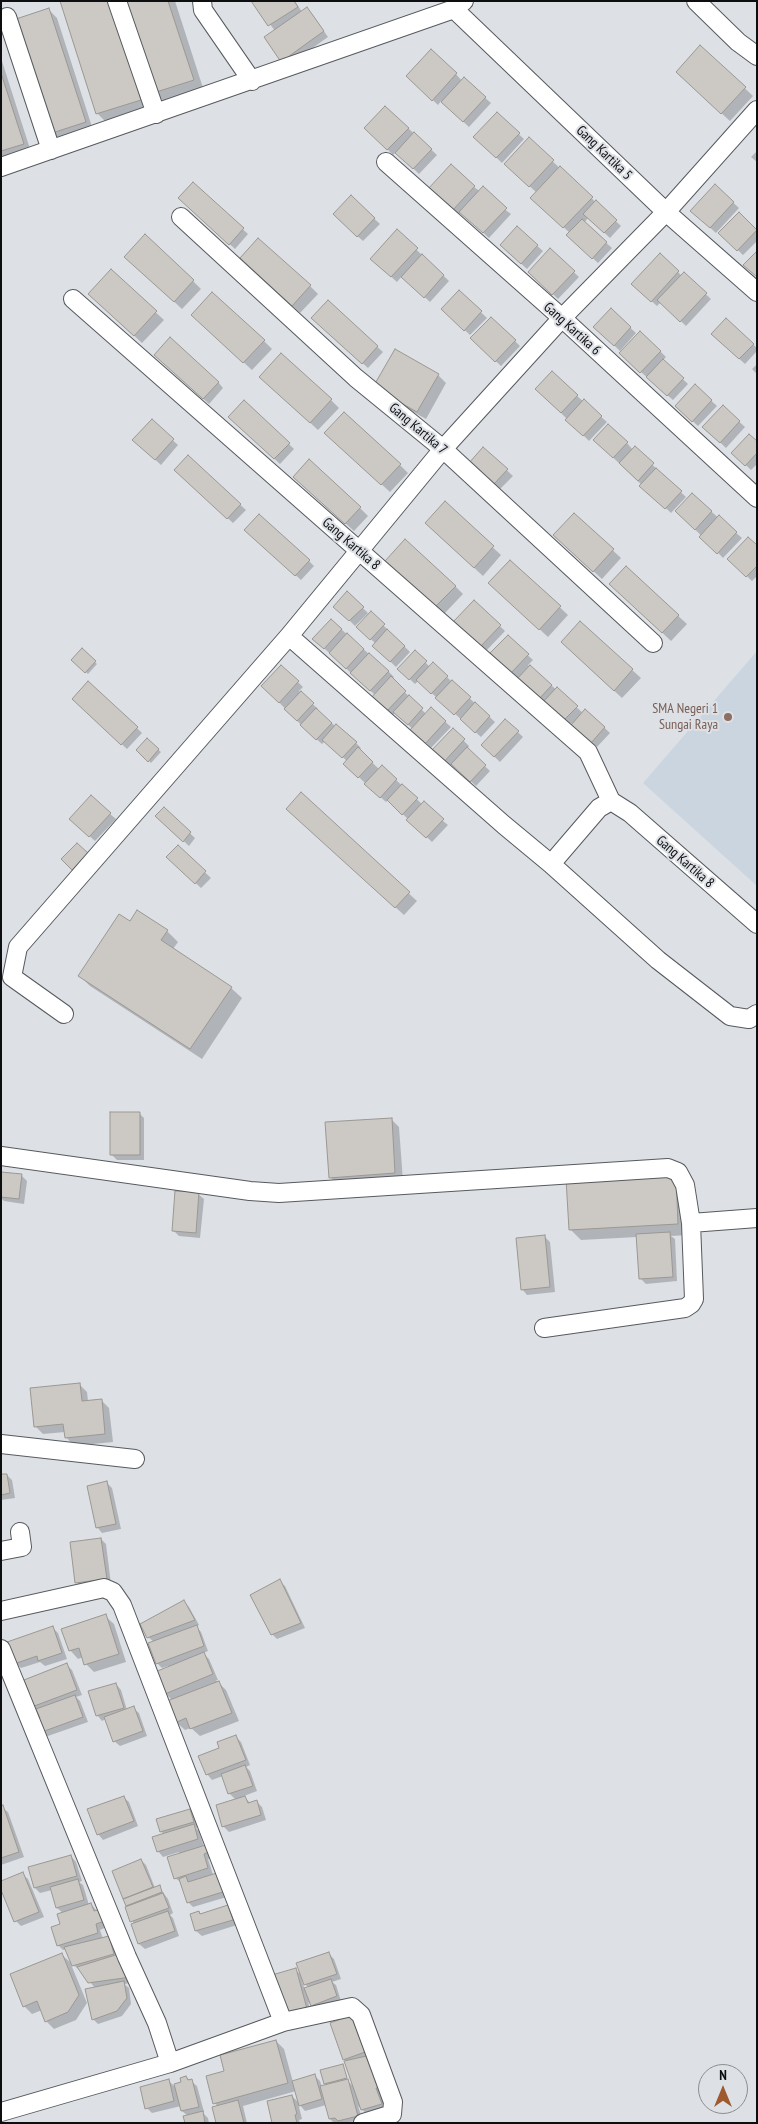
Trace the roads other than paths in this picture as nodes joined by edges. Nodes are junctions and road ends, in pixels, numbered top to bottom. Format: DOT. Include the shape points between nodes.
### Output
graph roads {
  1 [pos="117,1"];
  2 [pos="202,1"];
  3 [pos="696,1"];
  4 [pos="459,5"];
  5 [pos="7,17"];
  6 [pos="757,56"];
  7 [pos="252,81"];
  8 [pos="757,110"];
  9 [pos="156,114"];
  10 [pos="50,150"];
  11 [pos="386,162"];
  12 [pos="1,167"];
  13 [pos="666,212"];
  14 [pos="181,217"];
  15 [pos="757,292"];
  16 [pos="73,300"];
  17 [pos="562,318"];
  18 [pos="443,449"];
  19 [pos="757,498"];
  20 [pos="358,551"];
  21 [pos="289,636"];
  22 [pos="653,643"];
  23 [pos="611,801"];
  24 [pos="551,864"];
  25 [pos="757,924"];
  26 [pos="64,1014"];
  27 [pos="757,1014"];
  28 [pos="1,1156"];
  29 [pos="757,1218"];
  30 [pos="691,1223"];
  31 [pos="544,1328"];
  32 [pos="1,1444"];
  33 [pos="134,1459"];
  34 [pos="20,1532"];
  35 [pos="1,1551"];
  36 [pos="1,1611"];
  37 [pos="1,1649"];
  38 [pos="283,2022"];
  39 [pos="170,2063"];
  40 [pos="5,2115"];
  41 [pos="383,2120"];
  42 [pos="363,2123"];
  1 -- 9 [label="street"];
  2 -- 7 [label="street" via="203,10"];
  3 -- 6 [label="street"];
  4 -- 7 [label="street"];
  4 -- 13 [label="street, Gang Kartika 5"];
  5 -- 10 [label="street"];
  7 -- 9 [label="street"];
  8 -- 13 [label="street"];
  9 -- 10 [label="street"];
  10 -- 12 [label="street"];
  11 -- 17 [label="street, Gang Kartika 6"];
  13 -- 15 [label="street, Gang Kartika 5"];
  13 -- 17 [label="street"];
  14 -- 18 [label="street, Gang Kartika 7" via="356,378"];
  16 -- 20 [label="street, Gang Kartika 8"];
  17 -- 18 [label="street"];
  17 -- 19 [label="street, Gang Kartika 6"];
  18 -- 20 [label="street"];
  18 -- 22 [label="street, Gang Kartika 7"];
  20 -- 21 [label="street"];
  20 -- 23 [label="street, Gang Kartika 8" via="588,752"];
  21 -- 24 [label="street"];
  21 -- 26 [label="street" via="18,947 12,977"];
  23 -- 24 [label="street" via="599,808"];
  23 -- 25 [label="street, Gang Kartika 8" via="626,810"];
  24 -- 27 [label="street" via="658,960 730,1016 749,1019"];
  28 -- 30 [label="street" via="279,1193 668,1168 678,1172 684,1184"];
  29 -- 30 [label="street"];
  30 -- 31 [label="street" via="694,1299 686,1308"];
  32 -- 33 [label="street"];
  34 -- 35 [label="street" via="22,1547"];
  36 -- 38 [label="street" via="104,1588 114,1592 122,1605"];
  37 -- 39 [label="street" via="157,2023"];
  38 -- 39 [label="street"];
  38 -- 41 [label="street" via="352,2007 361,2015 393,2102 392,2114"];
  39 -- 40 [label="street"];
  41 -- 42 [label="street"];
}
